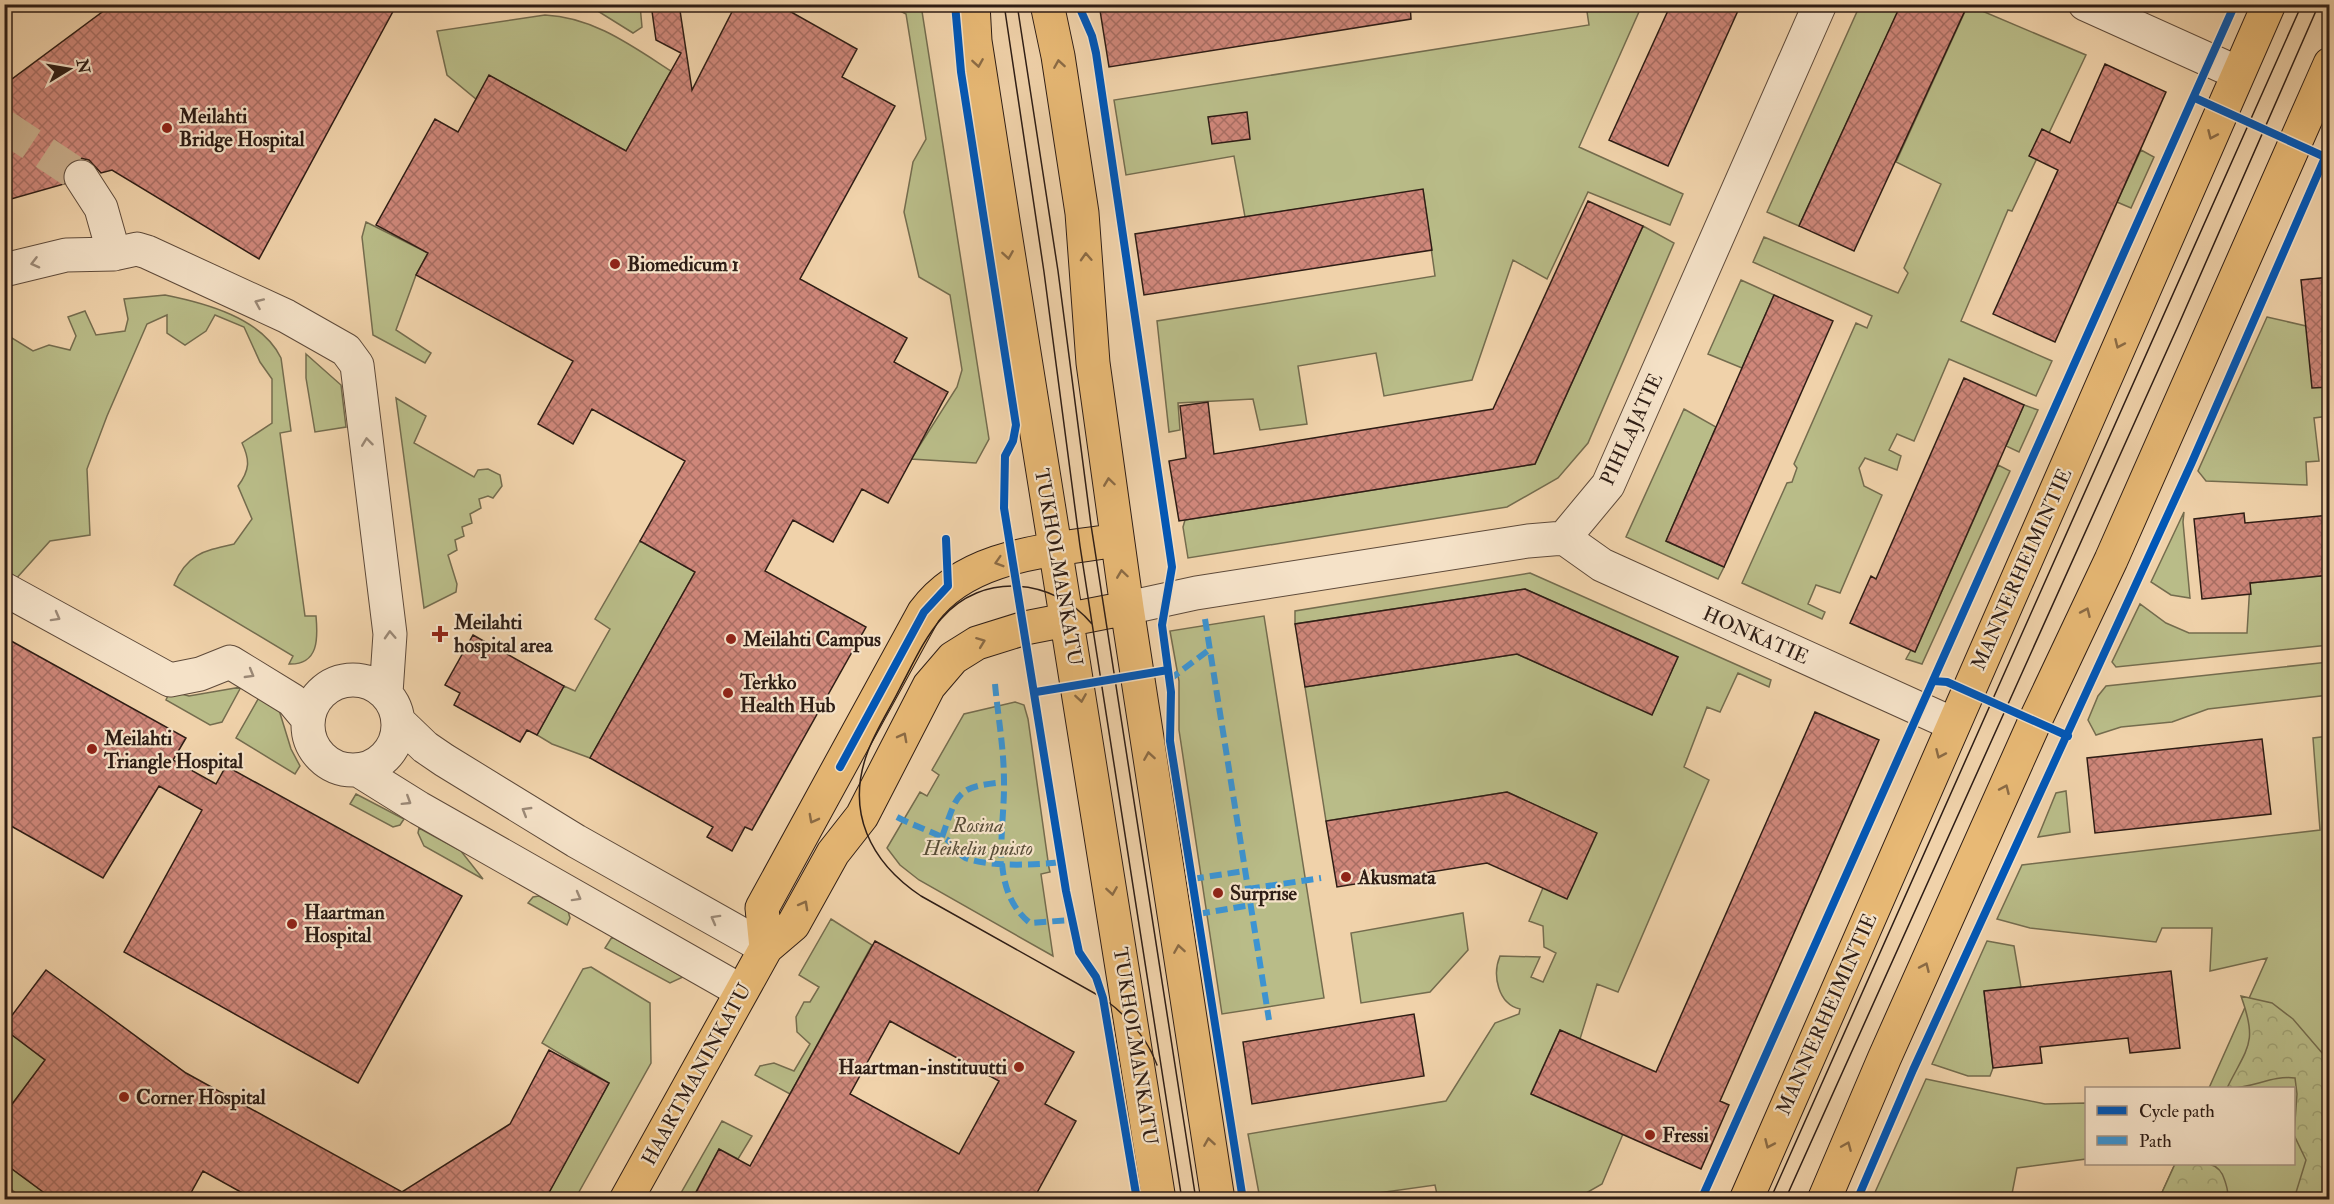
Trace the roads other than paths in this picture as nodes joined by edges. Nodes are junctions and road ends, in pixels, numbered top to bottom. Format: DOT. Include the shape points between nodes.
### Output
graph roads {
  1 [pos="973,4"];
  2 [pos="1047,4"];
  3 [pos="1820,4"];
  4 [pos="2085,4"];
  5 [pos="2269,4"];
  6 [pos="2330,64"];
  7 [pos="2238,73"];
  8 [pos="81,177"];
  9 [pos="114,254"];
  10 [pos="4,270"];
  11 [pos="1564,538"];
  12 [pos="1117,540"];
  13 [pos="1055,551"];
  14 [pos="4,589"];
  15 [pos="1127,608"];
  16 [pos="1067,620"];
  17 [pos="392,708"];
  18 [pos="307,718"];
  19 [pos="1953,724"];
  20 [pos="358,770"];
  21 [pos="766,948"];
  22 [pos="741,991"];
  23 [pos="626,1200"];
  24 [pos="1159,1200"];
  25 [pos="1218,1200"];
  26 [pos="1746,1200"];
  27 [pos="1824,1200"];
  1 -- 13 [label="main road, TUKHOLMANKATU, one-way" via="975,41"];
  12 -- 2 [label="main road, one-way" via="1092,363 1082,213"];
  3 -- 11 [label="street, PIHLAJATIE" via="1608,485"];
  4 -- 7 [label="street"];
  5 -- 7 [label="main road, MANNERHEIMINTIE"];
  27 -- 6 [label="main road, one-way" via="1893,1037 2111,560"];
  7 -- 19 [label="main road, MANNERHEIMINTIE, one-way"];
  8 -- 9 [label="street" via="101,208"];
  9 -- 10 [label="street, one-way" via="66,255"];
  17 -- 9 [label="street, one-way" via="390,634 357,365 346,350 250,298 147,252 136,249"];
  11 -- 15 [label="street" via="1261,583"];
  11 -- 19 [label="street, HONKATIE" via="1602,565"];
  12 -- 13 [label="main road"];
  15 -- 12 [label="main road, one-way"];
  13 -- 16 [label="main road, TUKHOLMANKATU"];
  13 -- 21 [label="main road, one-way" via="984,567 948,586 924,612 762,908"];
  14 -- 18 [label="street, one-way" via="170,680 230,662 292,700"];
  15 -- 16 [label="main road, HAARTMANINKATU"];
  25 -- 15 [label="main road, one-way"];
  21 -- 16 [label="main road, HAARTMANINKATU, one-way" via="793,925 833,852 861,816 929,686 953,658 982,641"];
  16 -- 24 [label="main road, TUKHOLMANKATU, one-way"];
  17 -- 18 [label="street" via="363,681 341,681 319,696"];
  17 -- 20 [label="street" via="395,744 380,762"];
  21 -- 17 [label="street, one-way" via="454,767 425,747"];
  18 -- 20 [label="street" via="311,740 321,757 344,770"];
  19 -- 26 [label="main road, MANNERHEIMINTIE, one-way"];
  20 -- 22 [label="street, one-way"];
  21 -- 22 [label="main road, HAARTMANINKATU"];
  22 -- 23 [label="main road, HAARTMANINKATU"];
}
